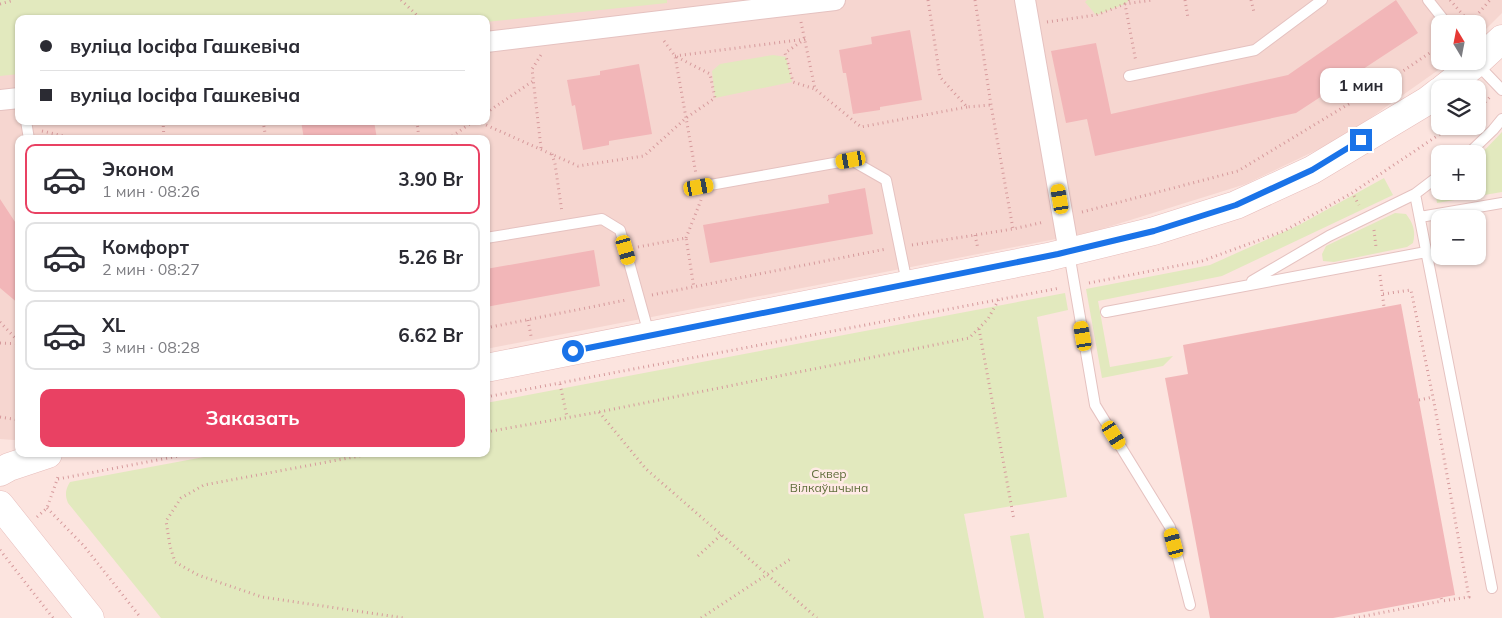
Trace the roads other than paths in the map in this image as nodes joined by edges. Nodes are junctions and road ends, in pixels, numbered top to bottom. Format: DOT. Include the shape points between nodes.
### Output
graph roads {
  1 [pos="835,0"];
  2 [pos="1025,0"];
  3 [pos="1322,0"];
  4 [pos="1428,0"];
  5 [pos="1440,15"];
  6 [pos="1502,39"];
  7 [pos="490,41"];
  8 [pos="1486,53"];
  9 [pos="1465,70"];
  10 [pos="1483,70"];
  11 [pos="1134,75"];
  12 [pos="1453,80"];
  13 [pos="1502,90"];
  14 [pos="15,98"];
  15 [pos="1431,98"];
  16 [pos="0,100"];
  17 [pos="1502,119"];
  18 [pos="1477,145"];
  19 [pos="1431,182"];
  20 [pos="699,187"];
  21 [pos="1415,194"];
  22 [pos="1502,202"];
  23 [pos="1420,217"];
  24 [pos="490,237"];
  25 [pos="1069,252"];
  26 [pos="1426,252"];
  27 [pos="907,283"];
  28 [pos="1245,285"];
  29 [pos="1106,312"];
  30 [pos="649,336"];
  31 [pos="490,367"];
  32 [pos="39,457"];
  33 [pos="0,472"];
  34 [pos="0,505"];
  35 [pos="1492,588"];
  36 [pos="1190,605"];
  37 [pos="90,618"];
  1 -- 7 [label="street"];
  2 -- 25 [label="street"];
  3 -- 11 [label="lane" via="1256,50"];
  4 -- 5 [label="lane"];
  6 -- 8 [label="street"];
  9 -- 12 [label="street"];
  10 -- 13 [label="lane"];
  14 -- 16 [label="street"];
  15 -- 25 [label="street" via="1312,170 1236,205 1154,231"];
  17 -- 18 [label="lane"];
  19 -- 21 [label="lane"];
  20 -- 27 [label="lane" via="851,160 886,180"];
  21 -- 23 [label="lane"];
  21 -- 28 [label="lane" via="1329,236"];
  22 -- 23 [label="lane"];
  23 -- 26 [label="lane"];
  24 -- 30 [label="lane" via="602,219 620,230"];
  25 -- 27 [label="street"];
  25 -- 36 [label="lane" via="1095,405 1170,527"];
  26 -- 28 [label="lane"];
  26 -- 35 [label="lane"];
  27 -- 30 [label="street"];
  28 -- 29 [label="lane"];
  30 -- 31 [label="street"];
  32 -- 33 [label="street"];
  34 -- 37 [label="street"];
}
